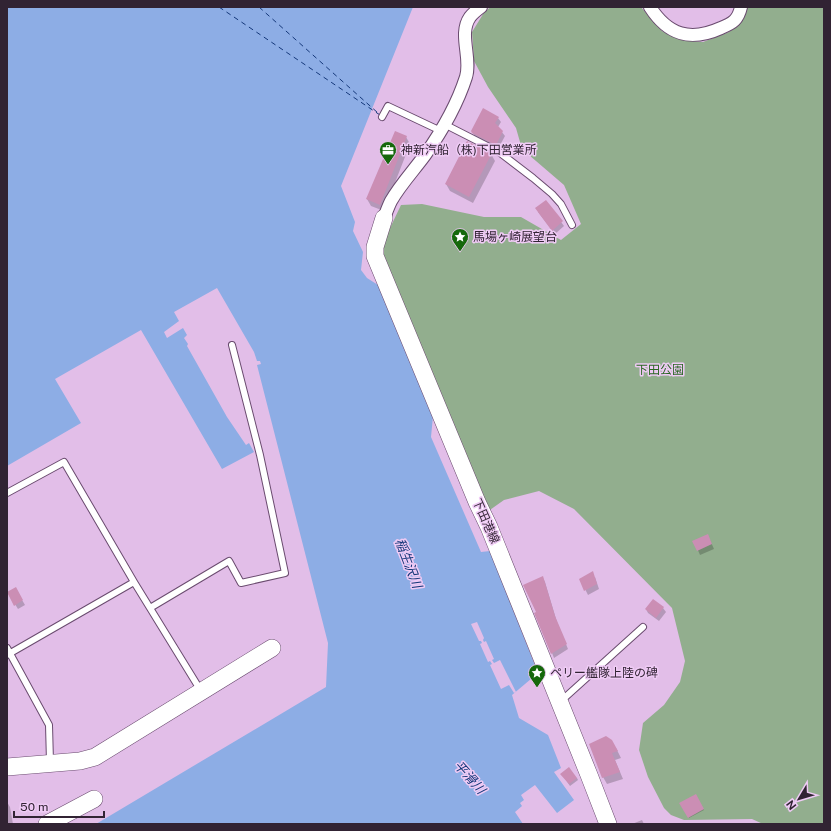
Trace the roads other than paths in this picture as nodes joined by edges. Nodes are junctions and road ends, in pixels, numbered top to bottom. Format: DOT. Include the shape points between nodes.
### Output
graph roads {
  1 [pos="481,7"];
  2 [pos="650,7"];
  3 [pos="741,7"];
  4 [pos="382,117"];
  5 [pos="443,127"];
  6 [pos="384,218"];
  7 [pos="572,225"];
  8 [pos="232,345"];
  9 [pos="7,493"];
  10 [pos="134,582"];
  11 [pos="150,608"];
  12 [pos="643,627"];
  13 [pos="272,648"];
  14 [pos="8,652"];
  15 [pos="201,692"];
  16 [pos="560,702"];
  17 [pos="50,764"];
  18 [pos="7,768"];
  19 [pos="94,799"];
  20 [pos="47,824"];
  21 [pos="608,824"];
  1 -- 5 [label="street" via="468,21 465,33 469,64 454,109"];
  2 -- 3 [label="street" via="664,25 684,34 698,36 733,22 739,16"];
  4 -- 5 [label="lane" via="388,106"];
  5 -- 6 [label="street" via="391,201"];
  5 -- 7 [label="lane" via="499,152 534,178 561,204"];
  6 -- 16 [label="main road, 下田港線" via="375,247 375,256"];
  8 -- 11 [label="lane" via="260,455 285,573 241,583 229,561"];
  9 -- 10 [label="lane" via="64,462"];
  10 -- 11 [label="lane"];
  10 -- 14 [label="lane"];
  11 -- 15 [label="lane"];
  12 -- 16 [label="lane" via="577,692"];
  13 -- 15 [label="main road"];
  14 -- 17 [label="lane" via="49,725"];
  15 -- 17 [label="main road" via="94,757"];
  16 -- 21 [label="main road, 下田港線"];
  17 -- 18 [label="main road"];
  19 -- 20 [label="main road"];
}
